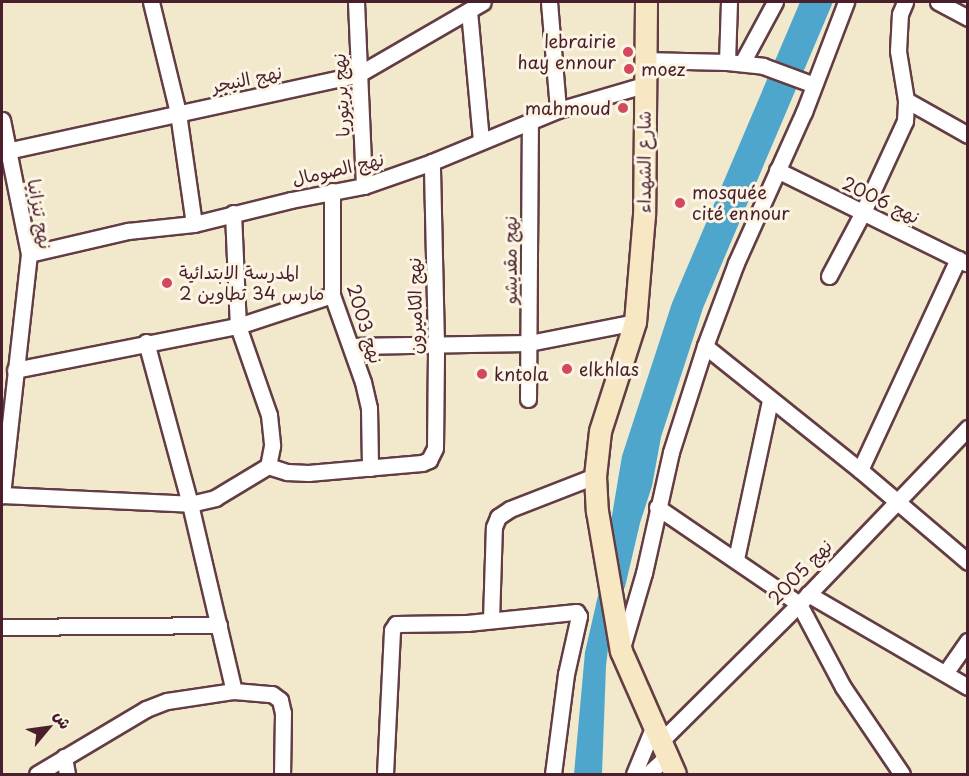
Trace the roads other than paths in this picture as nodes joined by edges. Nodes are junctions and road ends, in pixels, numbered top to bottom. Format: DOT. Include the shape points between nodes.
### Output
graph roads {
  1 [pos="153,2"];
  2 [pos="356,2"];
  3 [pos="453,2"];
  4 [pos="483,2"];
  5 [pos="549,2"];
  6 [pos="646,2"];
  7 [pos="729,2"];
  8 [pos="775,2"];
  9 [pos="846,2"];
  10 [pos="905,2"];
  11 [pos="938,2"];
  12 [pos="469,10"];
  13 [pos="968,18"];
  14 [pos="454,19"];
  15 [pos="644,60"];
  16 [pos="735,62"];
  17 [pos="359,74"];
  18 [pos="811,84"];
  19 [pos="644,85"];
  20 [pos="906,100"];
  21 [pos="558,110"];
  22 [pos="178,113"];
  23 [pos="2,120"];
  24 [pos="530,121"];
  25 [pos="968,135"];
  26 [pos="482,141"];
  27 [pos="4,152"];
  28 [pos="432,162"];
  29 [pos="777,170"];
  30 [pos="364,186"];
  31 [pos="332,192"];
  32 [pos="233,213"];
  33 [pos="862,214"];
  34 [pos="194,224"];
  35 [pos="29,254"];
  36 [pos="963,261"];
  37 [pos="829,276"];
  38 [pos="332,295"];
  39 [pos="635,322"];
  40 [pos="237,326"];
  41 [pos="146,342"];
  42 [pos="529,343"];
  43 [pos="436,345"];
  44 [pos="351,346"];
  45 [pos="705,346"];
  46 [pos="17,348"];
  47 [pos="2,351"];
  48 [pos="15,370"];
  49 [pos="528,399"];
  50 [pos="770,400"];
  51 [pos="968,428"];
  52 [pos="268,466"];
  53 [pos="370,468"];
  54 [pos="860,470"];
  55 [pos="595,476"];
  56 [pos="2,495"];
  57 [pos="895,501"];
  58 [pos="190,504"];
  59 [pos="657,507"];
  60 [pos="736,559"];
  61 [pos="968,562"];
  62 [pos="803,599"];
  63 [pos="491,620"];
  64 [pos="219,625"];
  65 [pos="2,627"];
  66 [pos="968,640"];
  67 [pos="621,651"];
  68 [pos="946,672"];
  69 [pos="968,687"];
  70 [pos="234,691"];
  71 [pos="663,750"];
  72 [pos="64,757"];
  73 [pos="37,774"];
  74 [pos="67,774"];
  75 [pos="282,774"];
  76 [pos="385,774"];
  77 [pos="554,774"];
  78 [pos="634,774"];
  79 [pos="648,774"];
  80 [pos="902,774"];
  1 -- 22 [label="street"];
  2 -- 17 [label="street, نهج بريتوريا"];
  3 -- 14 [label="street"];
  4 -- 12 [label="street, نهج النيجر"];
  5 -- 21 [label="street"];
  6 -- 15 [label="main road, شارع الشهداء"];
  7 -- 16 [label="street"];
  8 -- 16 [label="street"];
  9 -- 18 [label="street"];
  10 -- 20 [label="street" via="900,14 898,51"];
  11 -- 13 [label="street"];
  12 -- 14 [label="street, نهج النيجر"];
  12 -- 26 [label="street"];
  14 -- 17 [label="street, نهج النيجر"];
  15 -- 16 [label="street"];
  15 -- 19 [label="main road, شارع الشهداء"];
  16 -- 18 [label="street" via="762,66"];
  17 -- 22 [label="street, نهج النيجر"];
  17 -- 30 [label="street, نهج بريتوريا"];
  18 -- 29 [label="street"];
  19 -- 21 [label="street, نهج الصومال"];
  19 -- 39 [label="main road, شارع الشهداء" via="644,215"];
  20 -- 25 [label="street"];
  20 -- 33 [label="street" via="898,139"];
  21 -- 24 [label="street, نهج الصومال"];
  22 -- 27 [label="street, نهج النيجر"];
  22 -- 34 [label="street"];
  23 -- 27 [label="street, نهج تنزانيا"];
  24 -- 26 [label="street, نهج الصومال"];
  24 -- 42 [label="street, نهج مقديشو"];
  26 -- 28 [label="street, نهج الصومال"];
  27 -- 35 [label="street, نهج تنزانيا" via="20,200"];
  28 -- 30 [label="street, نهج الصومال"];
  28 -- 43 [label="street, نهج الكاميرون"];
  29 -- 33 [label="street, نهج 2006"];
  29 -- 45 [label="street"];
  30 -- 31 [label="street, نهج الصومال"];
  31 -- 32 [label="street, نهج الصومال"];
  31 -- 38 [label="street, نهج 2003"];
  32 -- 34 [label="street, نهج الصومال"];
  32 -- 40 [label="street"];
  33 -- 36 [label="street, نهج 2006"];
  33 -- 37 [label="street"];
  34 -- 35 [label="street, نهج الصومال" via="128,231"];
  35 -- 46 [label="street, نهج تنزانيا"];
  36 -- 54 [label="street"];
  38 -- 40 [label="street"];
  38 -- 44 [label="street, نهج 2003"];
  39 -- 42 [label="street"];
  39 -- 55 [label="main road, شارع الشهداء" via="600,431"];
  40 -- 41 [label="street"];
  40 -- 52 [label="street" via="269,415 272,446"];
  41 -- 48 [label="street"];
  41 -- 58 [label="street"];
  42 -- 43 [label="street"];
  42 -- 49 [label="street, نهج مقديشو"];
  43 -- 44 [label="street"];
  43 -- 53 [label="street, نهج الكاميرون" via="435,448 429,460"];
  44 -- 53 [label="street, نهج 2003" via="369,408"];
  45 -- 50 [label="street"];
  45 -- 59 [label="street"];
  46 -- 47 [label="street"];
  46 -- 48 [label="street, نهج تنزانيا"];
  48 -- 56 [label="street, نهج تنزانيا"];
  50 -- 54 [label="street"];
  50 -- 60 [label="street"];
  51 -- 57 [label="street, نهج 2005"];
  52 -- 53 [label="street" via="308,473"];
  52 -- 58 [label="street" via="215,498"];
  54 -- 57 [label="street"];
  55 -- 63 [label="street" via="498,517 494,527"];
  55 -- 67 [label="main road, شارع الشهداء" via="597,511"];
  56 -- 58 [label="street"];
  57 -- 61 [label="street"];
  57 -- 62 [label="street, نهج 2005"];
  58 -- 64 [label="street"];
  59 -- 60 [label="street"];
  59 -- 67 [label="street" via="644,573"];
  60 -- 62 [label="street"];
  62 -- 68 [label="street"];
  62 -- 71 [label="street, نهج 2005"];
  62 -- 80 [label="street" via="843,687"];
  63 -- 76 [label="street" via="399,622 393,627"];
  63 -- 77 [label="street" via="579,614 566,674"];
  64 -- 65 [label="street"];
  64 -- 70 [label="street"];
  66 -- 68 [label="street"];
  67 -- 71 [label="main road, شارع الشهداء"];
  68 -- 69 [label="street"];
  70 -- 72 [label="street" via="167,701 146,709"];
  70 -- 75 [label="street" via="273,694 280,700"];
  71 -- 78 [label="street"];
  71 -- 79 [label="street, نهج 2005"];
  72 -- 73 [label="street"];
  72 -- 74 [label="street"];
}
